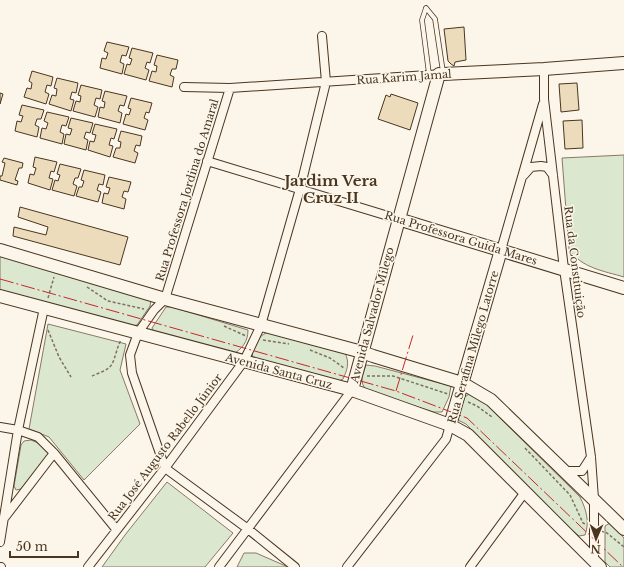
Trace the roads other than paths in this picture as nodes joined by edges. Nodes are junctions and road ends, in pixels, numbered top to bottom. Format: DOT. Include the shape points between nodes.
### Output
graph roads {
  1 [pos="322,36"];
  2 [pos="624,63"];
  3 [pos="544,69"];
  4 [pos="437,74"];
  5 [pos="326,82"];
  6 [pos="184,87"];
  7 [pos="230,88"];
  8 [pos="544,99"];
  9 [pos="207,161"];
  10 [pos="554,175"];
  11 [pos="522,178"];
  12 [pos="300,189"];
  13 [pos="398,219"];
  14 [pos="0,250"];
  15 [pos="501,250"];
  16 [pos="564,269"];
  17 [pos="624,288"];
  18 [pos="0,296"];
  19 [pos="165,299"];
  20 [pos="43,314"];
  21 [pos="261,324"];
  22 [pos="132,331"];
  23 [pos="362,352"];
  24 [pos="244,361"];
  25 [pos="462,383"];
  26 [pos="352,390"];
  27 [pos="450,425"];
  28 [pos="0,427"];
  29 [pos="18,430"];
  30 [pos="54,453"];
  31 [pos="590,458"];
  32 [pos="165,468"];
  33 [pos="565,471"];
  34 [pos="9,488"];
  35 [pos="525,492"];
  36 [pos="21,495"];
  37 [pos="594,499"];
  38 [pos="4,518"];
  39 [pos="116,529"];
  40 [pos="248,529"];
  41 [pos="624,529"];
  42 [pos="0,542"];
  43 [pos="597,563"];
  44 [pos="88,567"];
  45 [pos="219,567"];
  46 [pos="295,567"];
  47 [pos="347,567"];
  48 [pos="470,567"];
  1 -- 5 [label="street, Rua José Augusto Rabello Júnior"];
  2 -- 3 [label="main road, Rua Karim Jamal"];
  3 -- 4 [label="main road, Rua Karim Jamal"];
  3 -- 8 [label="street, Rua da Constituição"];
  4 -- 4 [label="lane" via="435,19 426,8 422,20"];
  4 -- 5 [label="street, Rua Karim Jamal"];
  4 -- 13 [label="main road, Avenida Salvador Milego"];
  5 -- 7 [label="street, Rua Karim Jamal"];
  5 -- 12 [label="street, Rua José Augusto Rabello Júnior"];
  6 -- 7 [label="street, Rua Karim Jamal"];
  7 -- 9 [label="street, Rua Professora Jordina do Amaral"];
  8 -- 10 [label="street, Rua da Constituição"];
  8 -- 11 [label="street, Rua Serafina Milego Latorre"];
  9 -- 12 [label="street, Rua Professora Guida Mares"];
  9 -- 19 [label="street, Rua Professora Jordina do Amaral"];
  10 -- 11 [label="street" via="547,167 541,166 531,168"];
  10 -- 16 [label="street, Rua da Constituição"];
  11 -- 15 [label="street, Rua Serafina Milego Latorre"];
  12 -- 13 [label="street, Rua Professora Guida Mares"];
  12 -- 21 [label="street, Rua José Augusto Rabello Júnior"];
  13 -- 15 [label="main road, Rua Professora Guida Mares"];
  13 -- 23 [label="main road, Avenida Salvador Milego"];
  14 -- 19 [label="main road"];
  15 -- 16 [label="main road, Rua Professora Guida Mares"];
  15 -- 25 [label="main road, Rua Serafina Milego Latorre"];
  16 -- 17 [label="main road, Rua Professora Guida Mares"];
  16 -- 31 [label="street, Rua da Constituição"];
  18 -- 20 [label="main road, Avenida Santa Cruz"];
  19 -- 21 [label="main road"];
  19 -- 22 [label="street"];
  20 -- 22 [label="main road, Avenida Santa Cruz"];
  20 -- 29 [label="street"];
  21 -- 23 [label="main road"];
  21 -- 24 [label="street, Rua José Augusto Rabello Júnior"];
  22 -- 24 [label="main road, Avenida Santa Cruz"];
  22 -- 32 [label="street" via="132,373"];
  23 -- 25 [label="main road"];
  23 -- 26 [label="main road, Avenida Salvador Milego"];
  24 -- 26 [label="main road, Avenida Santa Cruz"];
  24 -- 32 [label="street, Rua José Augusto Rabello Júnior"];
  25 -- 27 [label="main road, Rua Serafina Milego Latorre"];
  25 -- 33 [label="main road" via="491,400"];
  26 -- 27 [label="main road, Avenida Santa Cruz"];
  26 -- 40 [label="street, Avenida Salvador Milego"];
  27 -- 35 [label="main road, Avenida Santa Cruz" via="468,435"];
  27 -- 47 [label="street, Rua Serafina Milego Latorre" via="446,439"];
  28 -- 29 [label="street"];
  29 -- 30 [label="street" via="38,437"];
  29 -- 34 [label="street"];
  30 -- 36 [label="street"];
  30 -- 39 [label="street"];
  31 -- 33 [label="street" via="582,471"];
  31 -- 37 [label="street, Rua da Constituição"];
  32 -- 39 [label="street, Rua José Augusto Rabello Júnior"];
  32 -- 40 [label="street"];
  33 -- 37 [label="main road"];
  34 -- 36 [label="street" via="13,494"];
  34 -- 38 [label="street"];
  35 -- 43 [label="main road, Avenida Santa Cruz"];
  35 -- 48 [label="street"];
  36 -- 38 [label="street"];
  37 -- 41 [label="main road"];
  37 -- 43 [label="street, Rua da Constituição"];
  38 -- 42 [label="street"];
  39 -- 44 [label="street, Rua José Augusto Rabello Júnior"];
  40 -- 45 [label="street, Avenida Salvador Milego"];
  40 -- 46 [label="street"];
}
